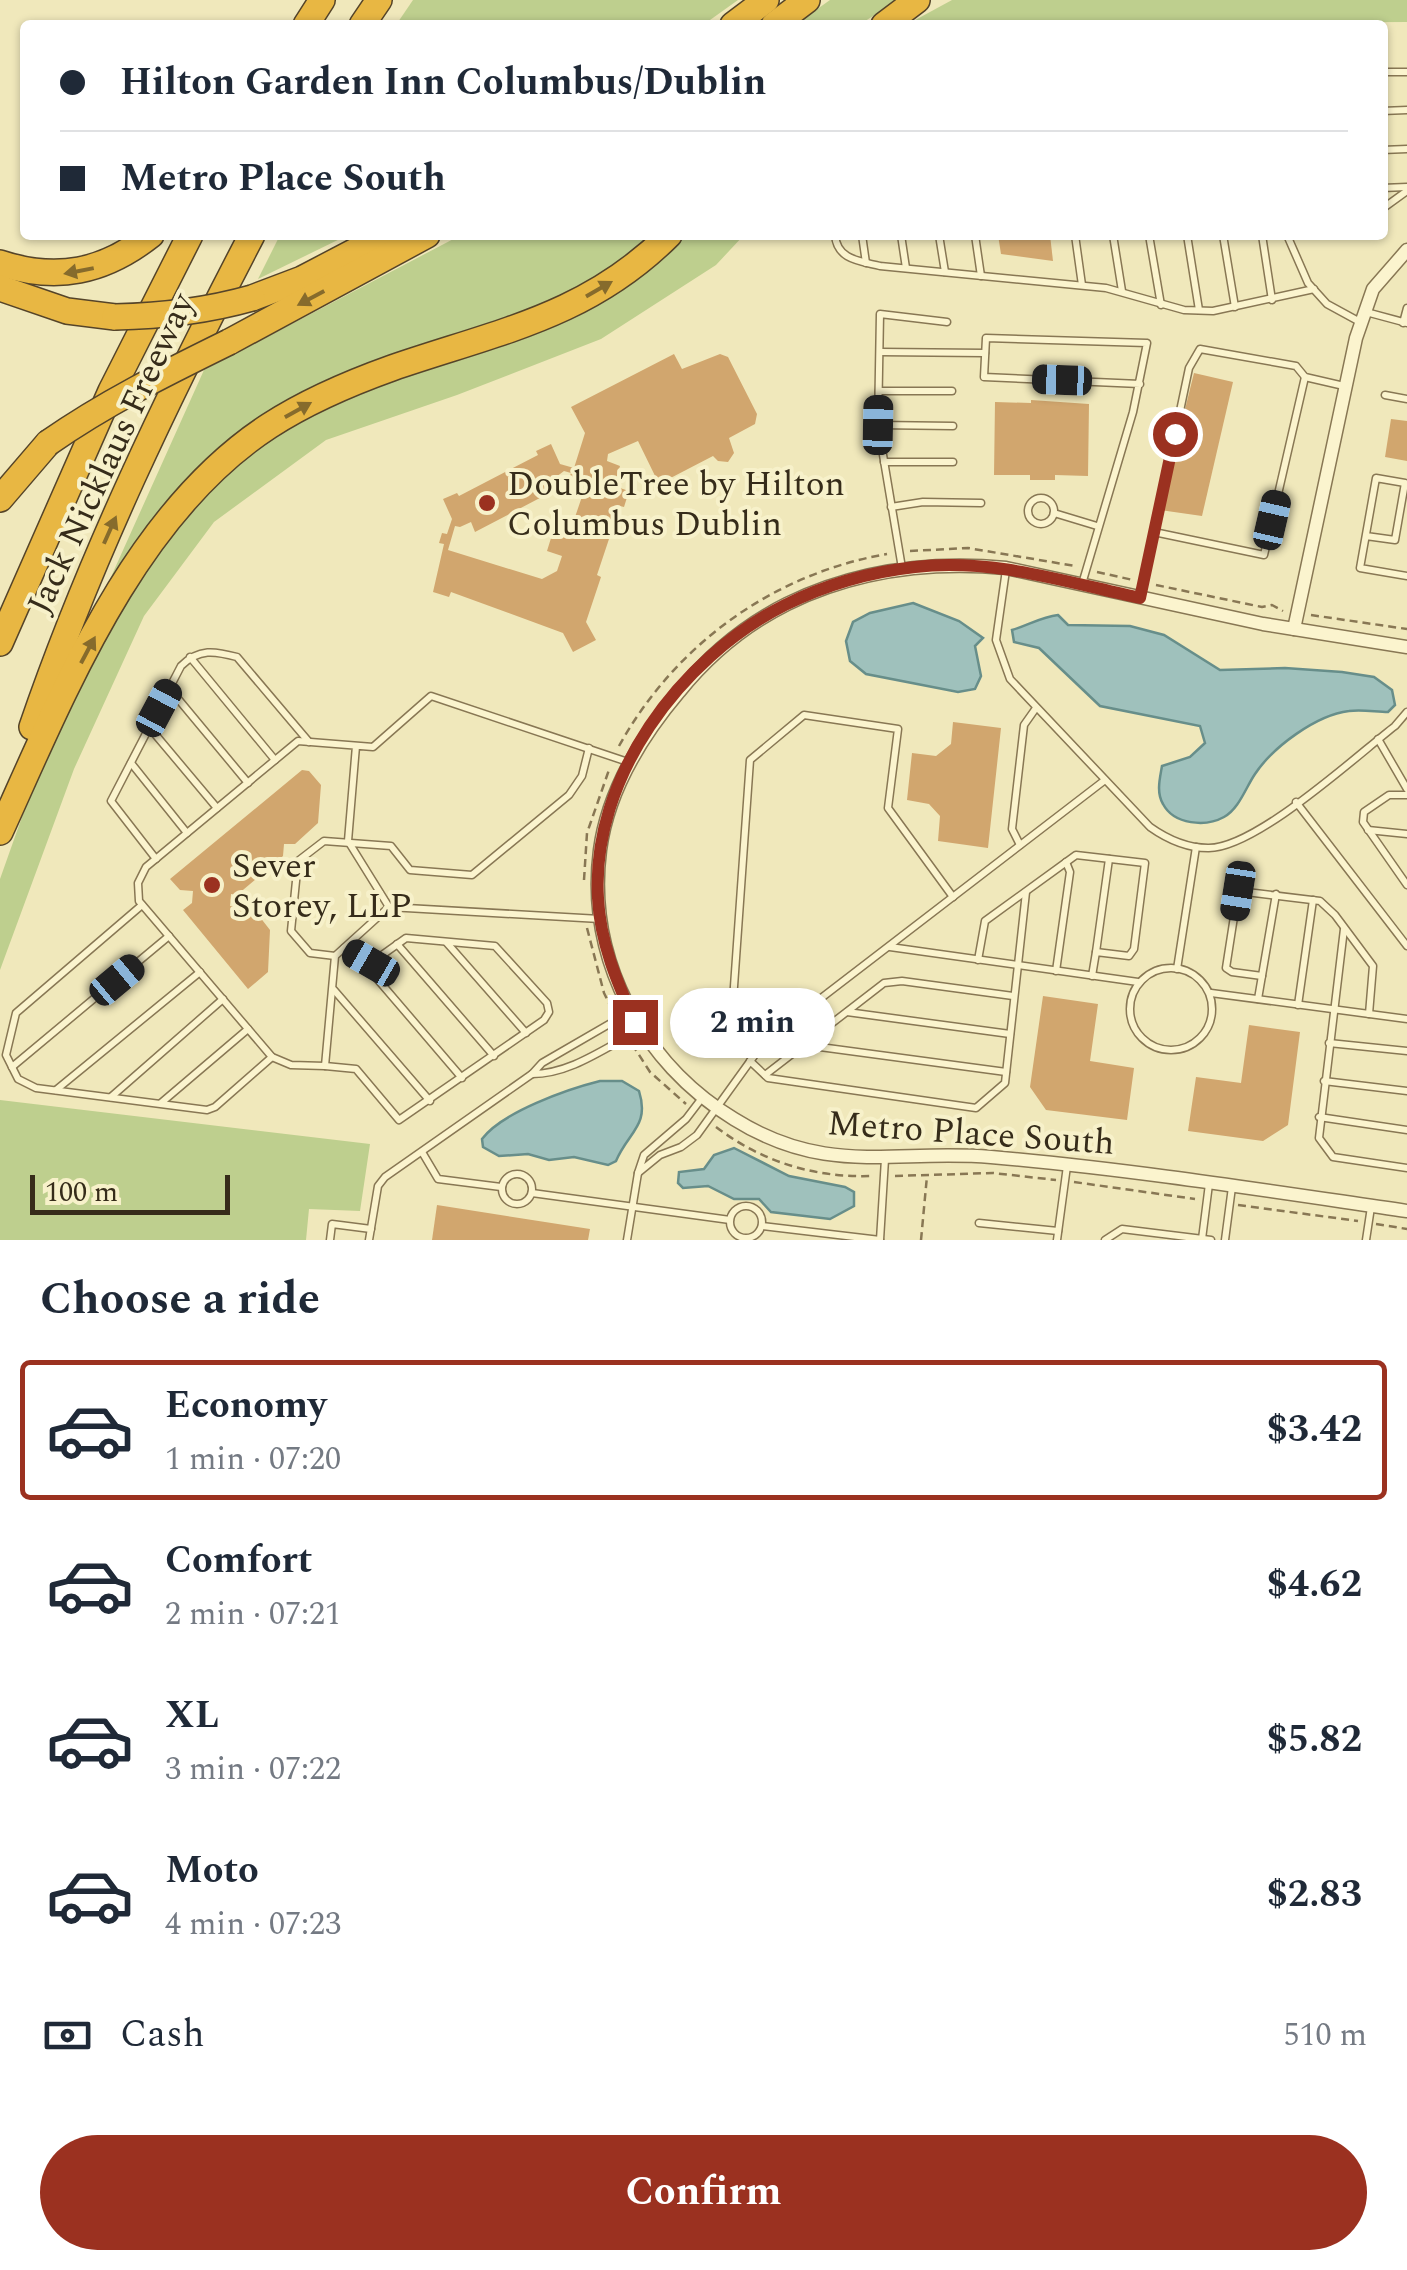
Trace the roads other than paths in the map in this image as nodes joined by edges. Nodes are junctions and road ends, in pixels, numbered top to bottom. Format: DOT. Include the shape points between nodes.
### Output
graph roads {
  1 [pos="766,0"];
  2 [pos="808,0"];
  3 [pos="917,0"];
  4 [pos="740,20"];
  5 [pos="781,20"];
  6 [pos="891,20"];
  7 [pos="144,240"];
  8 [pos="187,240"];
  9 [pos="250,240"];
  10 [pos="376,240"];
  11 [pos="418,240"];
  12 [pos="663,240"];
  13 [pos="837,240"];
  14 [pos="863,240"];
  15 [pos="902,240"];
  16 [pos="941,240"];
  17 [pos="975,240"];
  18 [pos="1075,240"];
  19 [pos="1114,240"];
  20 [pos="1150,240"];
  21 [pos="1188,240"];
  22 [pos="1225,240"];
  23 [pos="1263,240"];
  24 [pos="1290,240"];
  25 [pos="1407,250"];
  26 [pos="0,263"];
  27 [pos="866,263"];
  28 [pos="906,268"];
  29 [pos="945,272"];
  30 [pos="981,276"];
  31 [pos="1082,285"];
  32 [pos="0,288"];
  33 [pos="1314,289"];
  34 [pos="1122,291"];
  35 [pos="1272,300"];
  36 [pos="1161,305"];
  37 [pos="1234,307"];
  38 [pos="1407,308"];
  39 [pos="1199,310"];
  40 [pos="1363,318"];
  41 [pos="948,322"];
  42 [pos="1405,323"];
  43 [pos="880,352"];
  44 [pos="985,353"];
  45 [pos="1305,377"];
  46 [pos="1140,384"];
  47 [pos="1346,386"];
  48 [pos="879,391"];
  49 [pos="952,391"];
  50 [pos="1385,395"];
  51 [pos="1407,399"];
  52 [pos="878,425"];
  53 [pos="953,426"];
  54 [pos="884,462"];
  55 [pos="953,462"];
  56 [pos="0,500"];
  57 [pos="981,502"];
  58 [pos="891,507"];
  59 [pos="1054,513"];
  60 [pos="1097,526"];
  61 [pos="1154,532"];
  62 [pos="1366,536"];
  63 [pos="1006,568"];
  64 [pos="902,569"];
  65 [pos="1407,576"];
  66 [pos="1081,586"];
  67 [pos="1140,598"];
  68 [pos="1294,629"];
  69 [pos="0,643"];
  70 [pos="1407,646"];
  71 [pos="190,657"];
  72 [pos="170,688"];
  73 [pos="1036,708"];
  74 [pos="1407,712"];
  75 [pos="149,727"];
  76 [pos="1378,739"];
  77 [pos="309,742"];
  78 [pos="356,746"];
  79 [pos="589,748"];
  80 [pos="276,760"];
  81 [pos="630,762"];
  82 [pos="130,763"];
  83 [pos="1105,780"];
  84 [pos="248,783"];
  85 [pos="1407,792"];
  86 [pos="1296,802"];
  87 [pos="217,808"];
  88 [pos="0,817"];
  89 [pos="1367,830"];
  90 [pos="0,832"];
  91 [pos="187,833"];
  92 [pos="1407,834"];
  93 [pos="348,841"];
  94 [pos="1020,845"];
  95 [pos="1196,847"];
  96 [pos="156,859"];
  97 [pos="1110,859"];
  98 [pos="1066,862"];
  99 [pos="1396,871"];
  100 [pos="1407,872"];
  101 [pos="1407,885"];
  102 [pos="1026,892"];
  103 [pos="1276,894"];
  104 [pos="953,897"];
  105 [pos="1312,900"];
  106 [pos="142,905"];
  107 [pos="389,908"];
  108 [pos="600,919"];
  109 [pos="1344,928"];
  110 [pos="169,936"];
  111 [pos="447,942"];
  112 [pos="397,944"];
  113 [pos="1407,946"];
  114 [pos="888,947"];
  115 [pos="344,948"];
  116 [pos="1096,952"];
  117 [pos="335,956"];
  118 [pos="978,960"];
  119 [pos="371,963"];
  120 [pos="1016,966"];
  121 [pos="1177,969"];
  122 [pos="1056,971"];
  123 [pos="200,972"];
  124 [pos="1092,976"];
  125 [pos="1262,976"];
  126 [pos="1138,982"];
  127 [pos="333,989"];
  128 [pos="1210,993"];
  129 [pos="1013,996"];
  130 [pos="223,999"];
  131 [pos="1258,1000"];
  132 [pos="1298,1004"];
  133 [pos="1333,1009"];
  134 [pos="630,1012"];
  135 [pos="846,1012"];
  136 [pos="1369,1014"];
  137 [pos="1407,1019"];
  138 [pos="248,1029"];
  139 [pos="640,1030"];
  140 [pos="526,1033"];
  141 [pos="1010,1034"];
  142 [pos="1328,1043"];
  143 [pos="804,1045"];
  144 [pos="1407,1051"];
  145 [pos="272,1056"];
  146 [pos="494,1056"];
  147 [pos="751,1059"];
  148 [pos="325,1066"];
  149 [pos="12,1068"];
  150 [pos="1006,1072"];
  151 [pos="532,1074"];
  152 [pos="765,1075"];
  153 [pos="462,1078"];
  154 [pos="1324,1081"];
  155 [pos="55,1091"];
  156 [pos="1407,1091"];
  157 [pos="110,1098"];
  158 [pos="702,1098"];
  159 [pos="430,1101"];
  160 [pos="160,1104"];
  161 [pos="716,1108"];
  162 [pos="1319,1117"];
  163 [pos="1407,1130"];
  164 [pos="422,1152"];
  165 [pos="885,1159"];
  166 [pos="1068,1165"];
  167 [pos="1407,1168"];
  168 [pos="638,1173"];
  169 [pos="1210,1184"];
  170 [pos="501,1187"];
  171 [pos="1232,1187"];
  172 [pos="532,1194"];
  173 [pos="632,1206"];
  174 [pos="1371,1206"];
  175 [pos="1407,1211"];
  176 [pos="730,1220"];
  177 [pos="980,1223"];
  178 [pos="762,1226"];
  179 [pos="371,1229"];
  180 [pos="1058,1236"];
  181 [pos="1202,1239"];
  182 [pos="330,1240"];
  183 [pos="370,1240"];
  184 [pos="627,1240"];
  185 [pos="880,1240"];
  186 [pos="1105,1240"];
  187 [pos="1211,1240"];
  188 [pos="1225,1240"];
  189 [pos="1366,1240"];
  1 -- 4 [label="highway"];
  2 -- 5 [label="highway"];
  3 -- 6 [label="highway"];
  7 -- 26 [label="highway, one-way" via="91,270 59,275"];
  8 -- 69 [label="highway, Jack Nicklaus Freeway" via="103,407"];
  88 -- 9 [label="highway, Jack Nicklaus Freeway, one-way" via="68,622"];
  10 -- 32 [label="highway, bridge" via="252,298 164,316 67,310"];
  11 -- 56 [label="highway, one-way, bridge" via="92,412 48,443"];
  90 -- 12 [label="highway, one-way" via="120,590 166,520 216,468 268,426 323,397 554,314 612,283"];
  13 -- 27 [label="lane" via="841,252"];
  14 -- 27 [label="lane"];
  15 -- 28 [label="lane"];
  16 -- 29 [label="lane"];
  17 -- 30 [label="lane"];
  18 -- 31 [label="lane"];
  19 -- 34 [label="lane"];
  20 -- 36 [label="lane"];
  21 -- 39 [label="lane"];
  22 -- 37 [label="lane"];
  23 -- 35 [label="lane"];
  24 -- 33 [label="lane"];
  25 -- 40 [label="street" via="1373,289"];
  27 -- 28 [label="lane"];
  28 -- 29 [label="lane"];
  29 -- 30 [label="lane"];
  30 -- 31 [label="lane"];
  31 -- 34 [label="lane"];
  33 -- 35 [label="lane"];
  33 -- 40 [label="lane" via="1327,304"];
  34 -- 36 [label="lane"];
  35 -- 37 [label="lane"];
  36 -- 39 [label="lane"];
  37 -- 39 [label="lane"];
  38 -- 42 [label="lane"];
  40 -- 42 [label="lane"];
  40 -- 47 [label="street"];
  41 -- 43 [label="lane" via="880,314"];
  43 -- 44 [label="lane"];
  43 -- 48 [label="lane"];
  44 -- 46 [label="lane" via="984,377"];
  44 -- 46 [label="lane" via="986,338 1146,344"];
  45 -- 47 [label="lane"];
  45 -- 61 [label="lane" via="1264,555"];
  45 -- 61 [label="lane" via="1296,366 1200,349 1189,368"];
  46 -- 60 [label="lane"];
  47 -- 68 [label="street"];
  48 -- 49 [label="lane"];
  48 -- 52 [label="lane"];
  50 -- 51 [label="lane"];
  52 -- 53 [label="lane"];
  52 -- 54 [label="lane"];
  54 -- 55 [label="lane"];
  54 -- 58 [label="lane"];
  57 -- 58 [label="lane"];
  58 -- 64 [label="lane"];
  59 -- 59 [label="lane" via="1043,498 1028,510 1038,523"];
  59 -- 60 [label="lane"];
  60 -- 66 [label="lane"];
  61 -- 67 [label="lane"];
  62 -- 62 [label="lane" via="1376,478 1405,483 1395,540"];
  62 -- 65 [label="lane" via="1360,568"];
  63 -- 64 [label="street, Metro Place South"];
  63 -- 66 [label="street, Metro Place South"];
  63 -- 73 [label="lane" via="997,645 1010,679"];
  64 -- 81 [label="street, Metro Place South" via="820,590 757,622 697,670 652,722"];
  66 -- 67 [label="street, Metro Place South"];
  67 -- 68 [label="street, Metro Place South"];
  68 -- 70 [label="street, Metro Place South"];
  71 -- 72 [label="lane"];
  71 -- 77 [label="lane" via="238,657"];
  71 -- 80 [label="lane"];
  72 -- 75 [label="lane"];
  72 -- 84 [label="lane"];
  73 -- 83 [label="lane"];
  73 -- 94 [label="lane" via="1024,724 1012,829"];
  74 -- 76 [label="lane"];
  75 -- 82 [label="lane"];
  75 -- 87 [label="lane"];
  76 -- 85 [label="lane"];
  76 -- 86 [label="lane"];
  77 -- 78 [label="lane"];
  77 -- 80 [label="lane" via="298,741"];
  78 -- 79 [label="lane" via="373,747 431,696"];
  78 -- 93 [label="lane"];
  79 -- 81 [label="lane"];
  79 -- 93 [label="lane" via="570,795 472,875 410,870 391,846"];
  80 -- 84 [label="lane"];
  81 -- 108 [label="street, Metro Place South" via="600,849"];
  82 -- 91 [label="lane"];
  82 -- 96 [label="lane" via="111,801"];
  83 -- 94 [label="lane"];
  83 -- 95 [label="lane" via="1150,827"];
  84 -- 87 [label="lane"];
  85 -- 89 [label="lane" via="1364,812"];
  86 -- 95 [label="lane" via="1244,839"];
  86 -- 113 [label="lane"];
  87 -- 91 [label="lane"];
  89 -- 92 [label="lane"];
  89 -- 99 [label="lane"];
  91 -- 96 [label="lane"];
  93 -- 107 [label="lane"];
  93 -- 117 [label="lane" via="324,841 298,860 291,931 310,953"];
  94 -- 104 [label="lane"];
  95 -- 121 [label="lane"];
  96 -- 106 [label="lane" via="138,882"];
  97 -- 98 [label="lane" via="1076,855"];
  97 -- 116 [label="lane"];
  97 -- 116 [label="lane" via="1144,863 1134,949 1129,956"];
  98 -- 102 [label="lane"];
  98 -- 122 [label="lane"];
  99 -- 100 [label="lane"];
  99 -- 101 [label="lane"];
  102 -- 118 [label="lane" via="986,922"];
  102 -- 120 [label="lane"];
  103 -- 105 [label="lane"];
  103 -- 125 [label="lane"];
  103 -- 125 [label="lane" via="1238,891 1226,968"];
  104 -- 114 [label="lane"];
  104 -- 147 [label="lane" via="888,808 898,729 804,715 750,760 731,1028"];
  105 -- 109 [label="lane"];
  105 -- 132 [label="lane"];
  106 -- 110 [label="lane"];
  106 -- 149 [label="lane" via="16,1014 6,1056"];
  107 -- 108 [label="lane"];
  107 -- 115 [label="lane"];
  108 -- 134 [label="street, Metro Place South"];
  109 -- 133 [label="lane"];
  109 -- 136 [label="lane" via="1373,966"];
  110 -- 123 [label="lane"];
  110 -- 149 [label="lane"];
  111 -- 112 [label="lane" via="406,938"];
  111 -- 140 [label="lane"];
  111 -- 140 [label="lane" via="495,946 547,1004 544,1020"];
  112 -- 119 [label="lane"];
  112 -- 146 [label="lane"];
  114 -- 118 [label="lane"];
  114 -- 147 [label="lane"];
  115 -- 117 [label="lane"];
  115 -- 119 [label="lane"];
  116 -- 124 [label="lane"];
  117 -- 127 [label="lane"];
  118 -- 120 [label="lane"];
  119 -- 153 [label="lane" via="373,974"];
  120 -- 122 [label="lane"];
  120 -- 129 [label="lane"];
  121 -- 126 [label="lane" via="1157,970"];
  121 -- 128 [label="lane" via="1196,976"];
  122 -- 124 [label="lane"];
  123 -- 130 [label="lane"];
  123 -- 155 [label="lane"];
  124 -- 126 [label="lane"];
  125 -- 131 [label="lane"];
  126 -- 128 [label="lane" via="1130,1000 1134,1027 1166,1051 1203,1037 1214,1012"];
  127 -- 148 [label="lane"];
  127 -- 159 [label="lane"];
  128 -- 131 [label="lane"];
  129 -- 135 [label="lane" via="902,981 884,983"];
  129 -- 141 [label="lane"];
  130 -- 138 [label="lane"];
  130 -- 157 [label="lane"];
  131 -- 132 [label="lane"];
  132 -- 133 [label="lane"];
  133 -- 136 [label="lane"];
  133 -- 142 [label="lane"];
  134 -- 139 [label="street, Metro Place South"];
  134 -- 151 [label="lane"];
  135 -- 141 [label="lane"];
  135 -- 143 [label="lane"];
  136 -- 137 [label="lane"];
  138 -- 145 [label="lane"];
  138 -- 160 [label="lane"];
  139 -- 151 [label="lane" via="570,1066"];
  139 -- 158 [label="street, Metro Place South"];
  140 -- 146 [label="lane"];
  141 -- 150 [label="lane"];
  142 -- 144 [label="lane"];
  142 -- 154 [label="lane"];
  143 -- 150 [label="lane"];
  143 -- 152 [label="lane"];
  145 -- 148 [label="lane" via="290,1065"];
  145 -- 160 [label="lane" via="207,1110"];
  146 -- 153 [label="lane"];
  147 -- 152 [label="lane"];
  147 -- 161 [label="lane"];
  148 -- 159 [label="lane" via="356,1069 400,1120"];
  149 -- 155 [label="lane" via="18,1079"];
  150 -- 152 [label="lane" via="1005,1083 976,1108"];
  151 -- 164 [label="lane"];
  153 -- 159 [label="lane"];
  154 -- 156 [label="lane"];
  154 -- 162 [label="lane"];
  155 -- 157 [label="lane"];
  157 -- 160 [label="lane"];
  158 -- 161 [label="street, Metro Place South"];
  158 -- 168 [label="lane" via="644,1154"];
  161 -- 165 [label="street, Metro Place South" via="785,1144"];
  161 -- 168 [label="lane" via="689,1142"];
  162 -- 163 [label="lane"];
  162 -- 167 [label="lane" via="1319,1138 1333,1157"];
  164 -- 170 [label="lane" via="438,1178"];
  164 -- 179 [label="lane" via="384,1176"];
  165 -- 166 [label="street, Metro Place South" via="985,1156"];
  165 -- 185 [label="lane"];
  166 -- 169 [label="street, Metro Place South"];
  166 -- 180 [label="lane"];
  168 -- 173 [label="lane"];
  169 -- 171 [label="street, Metro Place South"];
  169 -- 181 [label="lane"];
  170 -- 172 [label="lane" via="506,1201 516,1205"];
  170 -- 172 [label="lane" via="521,1174"];
  171 -- 174 [label="street, Metro Place South"];
  171 -- 188 [label="lane"];
  172 -- 173 [label="lane"];
  173 -- 176 [label="lane"];
  173 -- 184 [label="lane"];
  174 -- 175 [label="street, Metro Place South"];
  174 -- 189 [label="lane"];
  176 -- 178 [label="lane" via="742,1237"];
  176 -- 178 [label="lane" via="750,1206"];
  177 -- 180 [label="lane"];
  178 -- 185 [label="lane"];
  179 -- 182 [label="lane" via="332,1224"];
  179 -- 183 [label="lane"];
  181 -- 186 [label="lane" via="1122,1229"];
  181 -- 187 [label="lane"];
}
